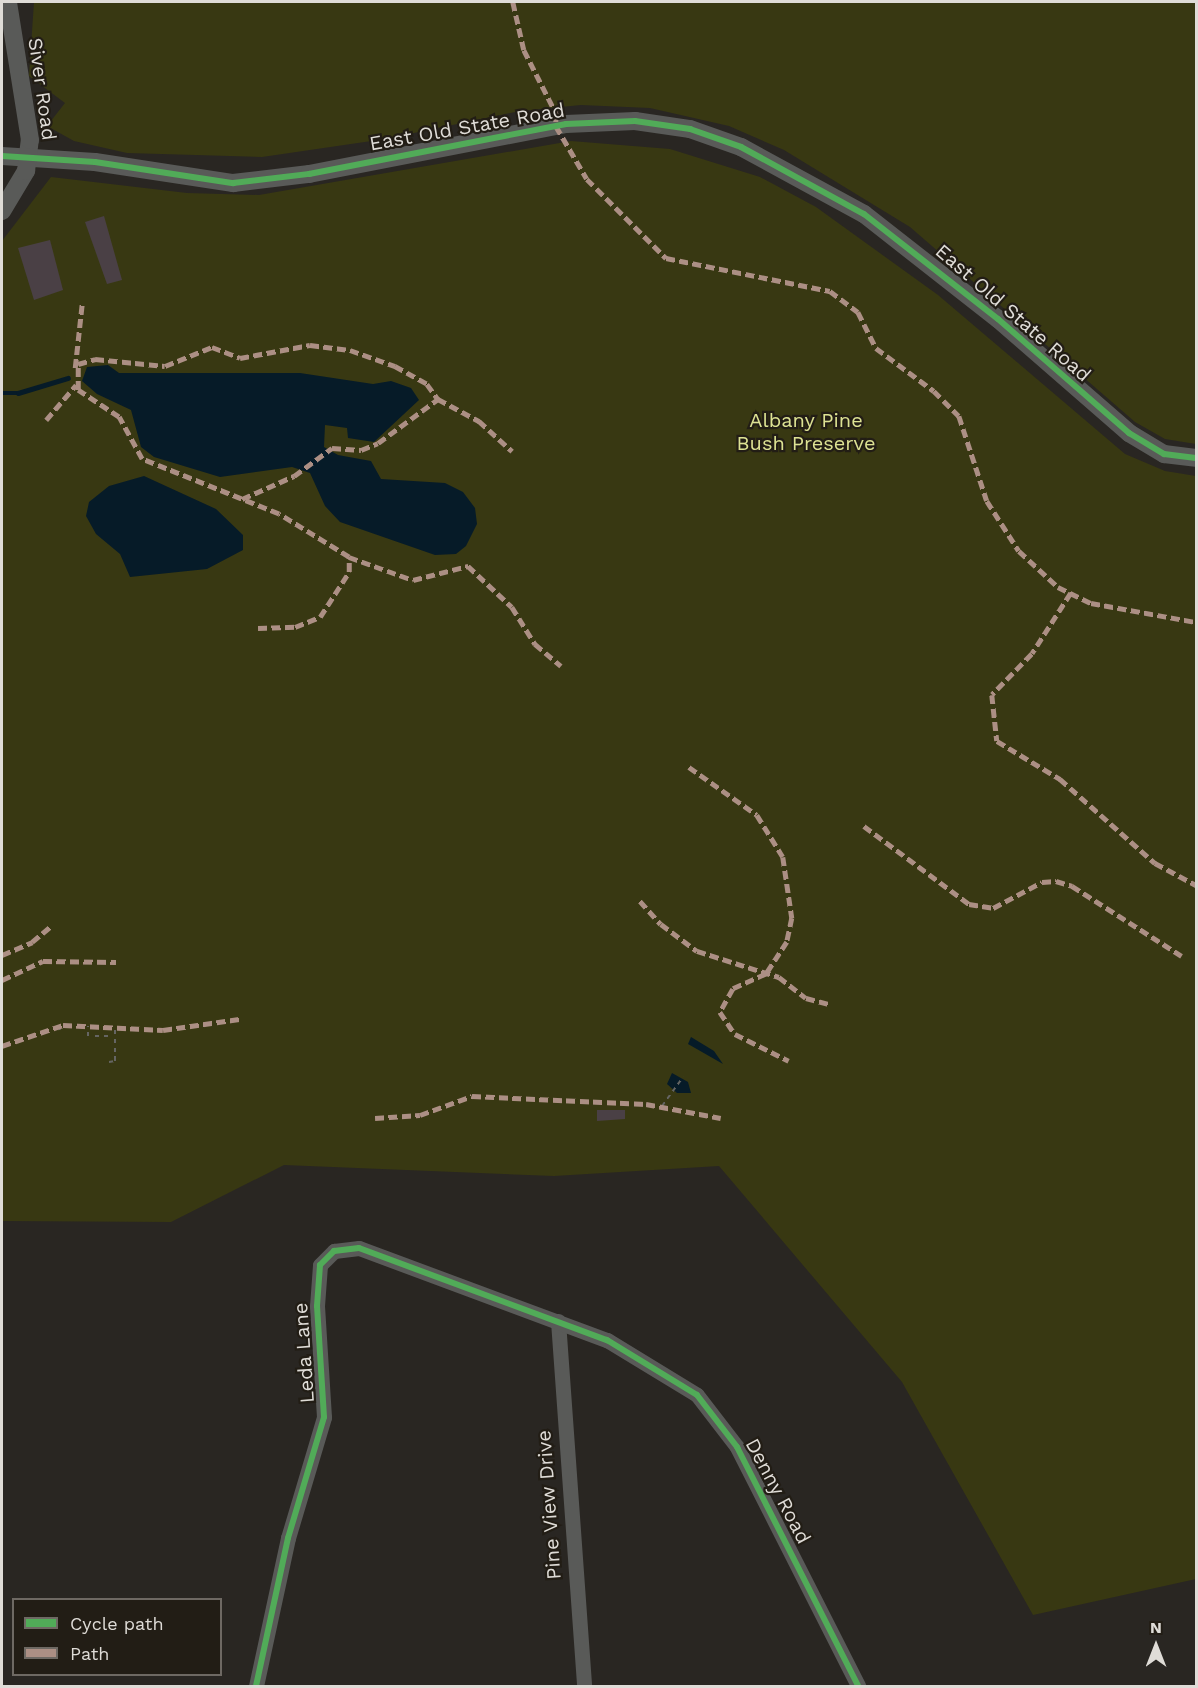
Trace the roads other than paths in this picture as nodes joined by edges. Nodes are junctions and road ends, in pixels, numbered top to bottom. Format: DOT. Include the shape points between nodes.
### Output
graph roads {
  1 [pos="8,2"];
  2 [pos="2,156"];
  3 [pos="28,158"];
  4 [pos="2,211"];
  5 [pos="1197,458"];
  6 [pos="558,1321"];
  7 [pos="256,1686"];
  8 [pos="584,1686"];
  9 [pos="858,1686"];
  1 -- 3 [label="street, Siver Road" via="30,140"];
  2 -- 3 [label="street, East Old State Road"];
  3 -- 4 [label="street, Siver Road" via="26,171"];
  3 -- 5 [label="street, East Old State Road" via="94,162 233,183 309,174 567,124 635,121 690,129 741,147 864,214 998,319 1129,433 1164,454"];
  6 -- 7 [label="street, Leda Lane" via="377,1252 344,1248 327,1256 317,1290 324,1417 288,1538"];
  6 -- 8 [label="street, Pine View Drive"];
  6 -- 9 [label="street, Denny Road" via="647,1361 697,1395 715,1414 742,1457"];
}
